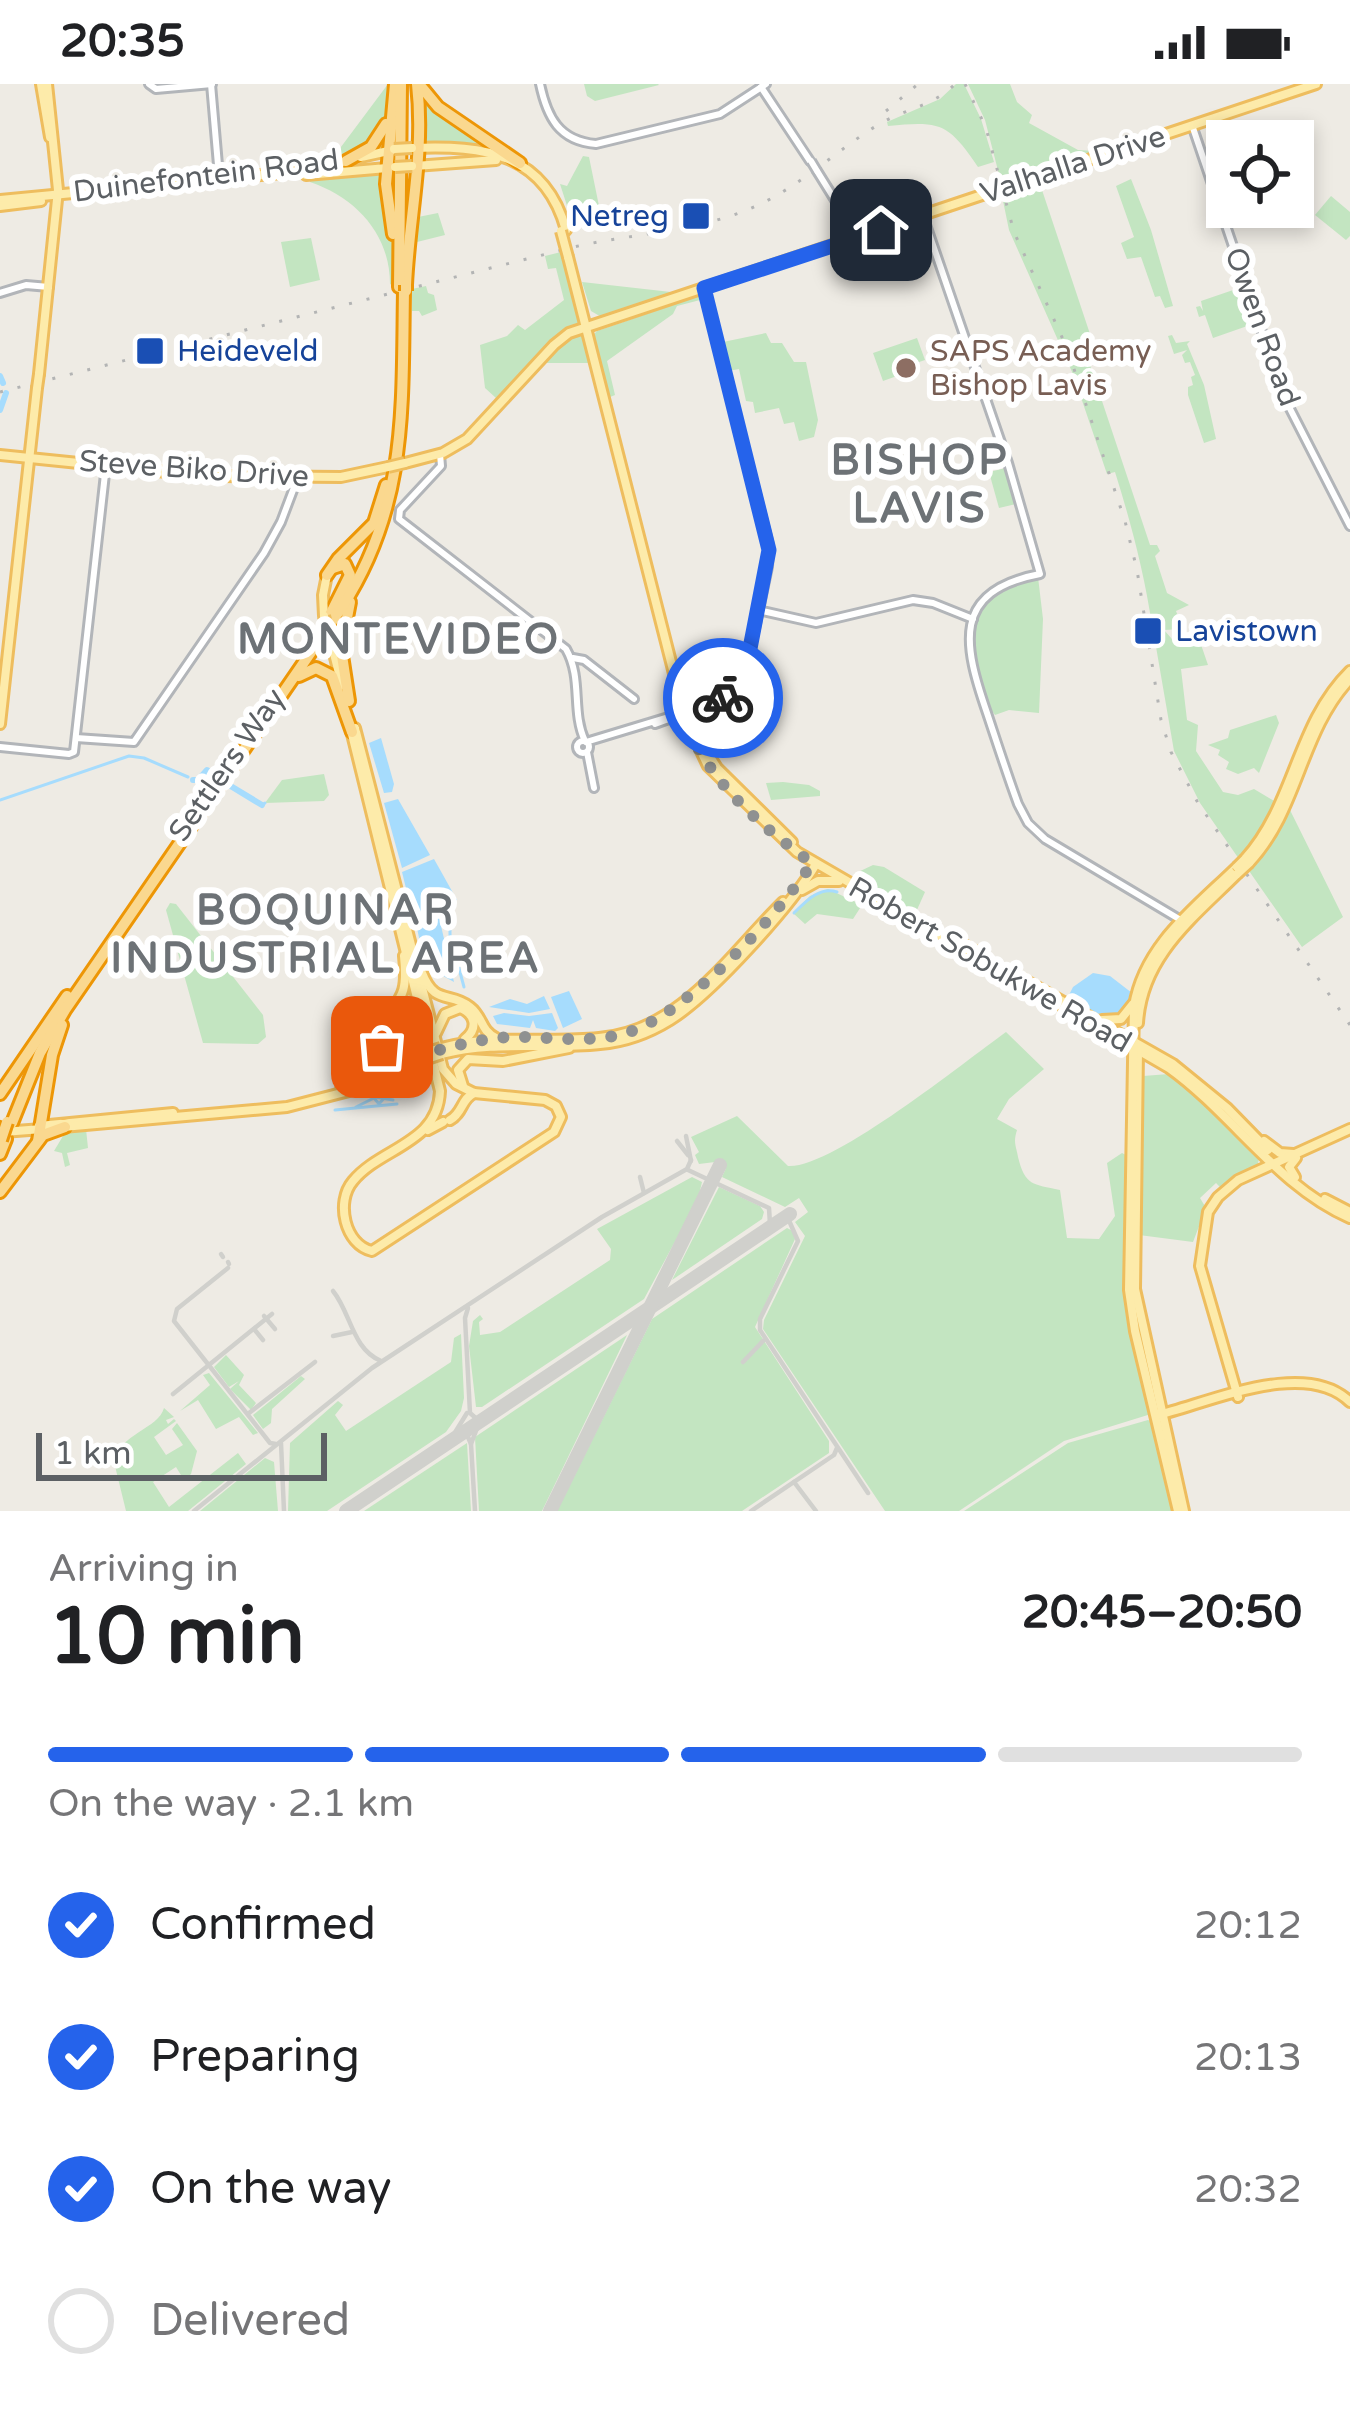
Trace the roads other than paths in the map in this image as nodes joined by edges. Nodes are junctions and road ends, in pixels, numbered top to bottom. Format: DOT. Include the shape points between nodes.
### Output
graph roads {
  1 [pos="44,84"];
  2 [pos="149,84"];
  3 [pos="211,84"];
  4 [pos="401,84"];
  5 [pos="418,84"];
  6 [pos="540,84"];
  7 [pos="1316,84"];
  8 [pos="762,85"];
  9 [pos="392,106"];
  10 [pos="1192,125"];
  11 [pos="416,148"];
  12 [pos="391,150"];
  13 [pos="346,161"];
  14 [pos="520,163"];
  15 [pos="416,165"];
  16 [pos="391,168"];
  17 [pos="214,181"];
  18 [pos="56,197"];
  19 [pos="0,203"];
  20 [pos="923,215"];
  21 [pos="564,230"];
  22 [pos="856,237"];
  23 [pos="570,257"];
  24 [pos="49,287"];
  25 [pos="402,288"];
  26 [pos="705,290"];
  27 [pos="0,293"];
  28 [pos="584,304"];
  29 [pos="611,319"];
  30 [pos="588,329"];
  31 [pos="30,450"];
  32 [pos="0,455"];
  33 [pos="440,457"];
  34 [pos="106,465"];
  35 [pos="389,469"];
  36 [pos="297,478"];
  37 [pos="1350,522"];
  38 [pos="363,571"];
  39 [pos="327,575"];
  40 [pos="0,591"];
  41 [pos="15,592"];
  42 [pos="758,610"];
  43 [pos="326,617"];
  44 [pos="973,619"];
  45 [pos="570,659"];
  46 [pos="1350,675"];
  47 [pos="630,695"];
  48 [pos="686,711"];
  49 [pos="0,724"];
  50 [pos="353,730"];
  51 [pos="76,738"];
  52 [pos="0,746"];
  53 [pos="584,747"];
  54 [pos="244,751"];
  55 [pos="592,788"];
  56 [pos="815,862"];
  57 [pos="846,883"];
  58 [pos="392,894"];
  59 [pos="787,904"];
  60 [pos="1185,923"];
  61 [pos="406,926"];
  62 [pos="82,985"];
  63 [pos="69,994"];
  64 [pos="1135,1002"];
  65 [pos="1095,1018"];
  66 [pos="480,1022"];
  67 [pos="381,1033"];
  68 [pos="497,1038"];
  69 [pos="479,1043"];
  70 [pos="585,1045"];
  71 [pos="1136,1045"];
  72 [pos="437,1052"];
  73 [pos="413,1057"];
  74 [pos="389,1071"];
  75 [pos="471,1092"];
  76 [pos="0,1094"];
  77 [pos="314,1097"];
  78 [pos="1237,1118"];
  79 [pos="65,1127"];
  80 [pos="41,1130"];
  81 [pos="1350,1131"];
  82 [pos="4,1132"];
  83 [pos="416,1136"];
  84 [pos="0,1154"];
  85 [pos="1295,1156"];
  86 [pos="1279,1164"];
  87 [pos="1294,1177"];
  88 [pos="0,1192"];
  89 [pos="1350,1215"];
  90 [pos="1238,1396"];
  91 [pos="1158,1402"];
  92 [pos="1350,1402"];
  93 [pos="1173,1412"];
  94 [pos="1158,1416"];
  95 [pos="1165,1430"];
  96 [pos="1181,1511"];
  1 -- 18 [label="main road"];
  2 -- 3 [label="street"];
  3 -- 17 [label="street"];
  4 -- 9 [label="highway"];
  4 -- 25 [label="highway, Settlers Way"];
  5 -- 11 [label="highway"];
  5 -- 14 [label="highway"];
  6 -- 8 [label="street" via="557,128 596,144 717,115"];
  7 -- 10 [label="main road, Valhalla Drive"];
  8 -- 22 [label="street, bridge"];
  9 -- 12 [label="highway"];
  9 -- 13 [label="highway" via="376,142"];
  10 -- 20 [label="main road, Valhalla Drive, bridge"];
  10 -- 37 [label="street, Owen Road" via="1277,379"];
  11 -- 12 [label="main road, Duinefontein Road, bridge"];
  11 -- 14 [label="main road"];
  11 -- 15 [label="highway"];
  12 -- 13 [label="main road, Duinefontein Road"];
  12 -- 16 [label="highway"];
  13 -- 17 [label="main road, Duinefontein Road"];
  14 -- 21 [label="main road, Robert Sobukwe Road" via="551,191"];
  15 -- 16 [label="main road, Duinefontein Road, bridge"];
  15 -- 21 [label="main road, Robert Sobukwe Road" via="487,159 519,167 547,193"];
  15 -- 25 [label="highway"];
  16 -- 17 [label="main road, Duinefontein Road"];
  16 -- 25 [label="highway" via="387,200"];
  17 -- 18 [label="main road, Duinefontein Road"];
  18 -- 19 [label="main road, Duinefontein Road"];
  18 -- 24 [label="main road"];
  20 -- 22 [label="main road, Valhalla Drive"];
  20 -- 44 [label="street" via="1040,574 997,589"];
  21 -- 23 [label="main road, Robert Sobukwe Road, bridge"];
  22 -- 26 [label="main road, Valhalla Drive"];
  23 -- 28 [label="main road, Robert Sobukwe Road"];
  23 -- 30 [label="main road, Robert Sobukwe Road"];
  24 -- 27 [label="street"];
  24 -- 31 [label="main road, bridge"];
  25 -- 35 [label="highway, Settlers Way"];
  25 -- 38 [label="highway, Settlers Way" via="398,461"];
  26 -- 29 [label="main road, Valhalla Drive"];
  26 -- 30 [label="main road, Valhalla Drive"];
  26 -- 42 [label="street" via="768,542"];
  28 -- 29 [label="main road" via="596,318"];
  28 -- 30 [label="main road, Robert Sobukwe Road"];
  29 -- 30 [label="main road, Valhalla Drive"];
  30 -- 33 [label="main road, Valhalla Drive" via="550,349"];
  30 -- 48 [label="main road, Robert Sobukwe Road"];
  31 -- 32 [label="main road"];
  31 -- 34 [label="main road, Steve Biko Drive"];
  31 -- 41 [label="main road"];
  33 -- 35 [label="main road, Valhalla Drive, bridge"];
  33 -- 45 [label="street" via="400,519 555,638"];
  34 -- 36 [label="main road, Steve Biko Drive"];
  34 -- 51 [label="street"];
  35 -- 36 [label="main road, Steve Biko Drive"];
  35 -- 39 [label="highway" via="374,524"];
  35 -- 43 [label="highway, Settlers Way" via="370,544"];
  36 -- 51 [label="street" via="264,553 134,742"];
  38 -- 50 [label="highway" via="341,640"];
  38 -- 54 [label="highway, Settlers Way"];
  39 -- 43 [label="main road"];
  39 -- 43 [label="highway" via="340,563 350,571"];
  40 -- 41 [label="street"];
  41 -- 49 [label="main road"];
  42 -- 44 [label="street" via="822,622 913,601"];
  42 -- 48 [label="street" via="741,695"];
  43 -- 50 [label="main road, bridge"];
  43 -- 63 [label="highway, Settlers Way"];
  44 -- 60 [label="street" via="970,665 1025,819"];
  45 -- 47 [label="street" via="584,660"];
  45 -- 53 [label="street"];
  46 -- 60 [label="main road" via="1320,708 1275,818 1242,866"];
  48 -- 53 [label="street"];
  48 -- 56 [label="main road, Robert Sobukwe Road" via="712,772"];
  50 -- 54 [label="highway" via="335,680 311,668"];
  50 -- 58 [label="main road"];
  50 -- 61 [label="main road"];
  51 -- 52 [label="street" via="71,754"];
  53 -- 55 [label="street"];
  54 -- 62 [label="highway, Settlers Way"];
  56 -- 57 [label="main road, Robert Sobukwe Road"];
  56 -- 59 [label="main road"];
  56 -- 65 [label="main road, Robert Sobukwe Road"];
  56 -- 68 [label="main road" via="696,992 660,1019 602,1038"];
  57 -- 59 [label="main road" via="814,882"];
  57 -- 71 [label="main road, Robert Sobukwe Road"];
  58 -- 67 [label="main road" via="406,983"];
  58 -- 72 [label="main road"];
  59 -- 70 [label="main road" via="676,1017 635,1037"];
  60 -- 64 [label="main road" via="1149,961"];
  60 -- 71 [label="main road" via="1147,980"];
  61 -- 66 [label="main road" via="429,988 469,1005"];
  61 -- 72 [label="main road"];
  62 -- 80 [label="highway" via="56,1042"];
  62 -- 82 [label="highway, Settlers Way"];
  63 -- 76 [label="highway"];
  63 -- 82 [label="highway, Settlers Way" via="35,1050"];
  64 -- 65 [label="main road" via="1118,1020"];
  64 -- 71 [label="main road"];
  65 -- 71 [label="main road, Robert Sobukwe Road"];
  66 -- 68 [label="main road"];
  66 -- 69 [label="main road"];
  67 -- 72 [label="main road" via="397,1016 410,1015"];
  67 -- 73 [label="main road" via="387,1055"];
  67 -- 74 [label="main road"];
  67 -- 77 [label="main road" via="362,1076"];
  68 -- 69 [label="main road"];
  69 -- 70 [label="main road"];
  69 -- 72 [label="main road"];
  70 -- 75 [label="main road" via="502,1061 468,1059 458,1071"];
  71 -- 78 [label="main road, Robert Sobukwe Road" via="1179,1068"];
  71 -- 86 [label="main road, Robert Sobukwe Road"];
  71 -- 91 [label="main road" via="1134,1274"];
  71 -- 94 [label="main road" via="1129,1290"];
  72 -- 72 [label="main road" via="473,1031 465,1010 444,1014"];
  72 -- 73 [label="main road"];
  72 -- 74 [label="main road"];
  72 -- 75 [label="main road" via="448,1077"];
  72 -- 83 [label="main road" via="436,1112"];
  73 -- 74 [label="main road"];
  74 -- 77 [label="main road"];
  74 -- 79 [label="main road" via="350,1091 282,1108"];
  75 -- 83 [label="main road" via="459,1113"];
  75 -- 83 [label="main road" via="552,1103 559,1126 381,1248 360,1247 345,1196 355,1178"];
  77 -- 80 [label="main road"];
  78 -- 85 [label="main road"];
  78 -- 86 [label="main road, Robert Sobukwe Road"];
  79 -- 80 [label="highway"];
  80 -- 82 [label="main road"];
  80 -- 88 [label="highway"];
  81 -- 85 [label="main road"];
  82 -- 84 [label="highway"];
  85 -- 86 [label="main road"];
  85 -- 87 [label="main road"];
  86 -- 87 [label="main road, Robert Sobukwe Road"];
  86 -- 89 [label="main road, Robert Sobukwe Road" via="1317,1200"];
  86 -- 90 [label="main road" via="1218,1197 1202,1238 1201,1271"];
  87 -- 89 [label="main road, Robert Sobukwe Road"];
  90 -- 92 [label="main road" via="1320,1383"];
  90 -- 93 [label="main road"];
  91 -- 93 [label="main road"];
  91 -- 94 [label="main road"];
  93 -- 94 [label="main road"];
  93 -- 95 [label="main road"];
  94 -- 95 [label="main road"];
  94 -- 96 [label="main road"];
  95 -- 96 [label="main road"];
}
